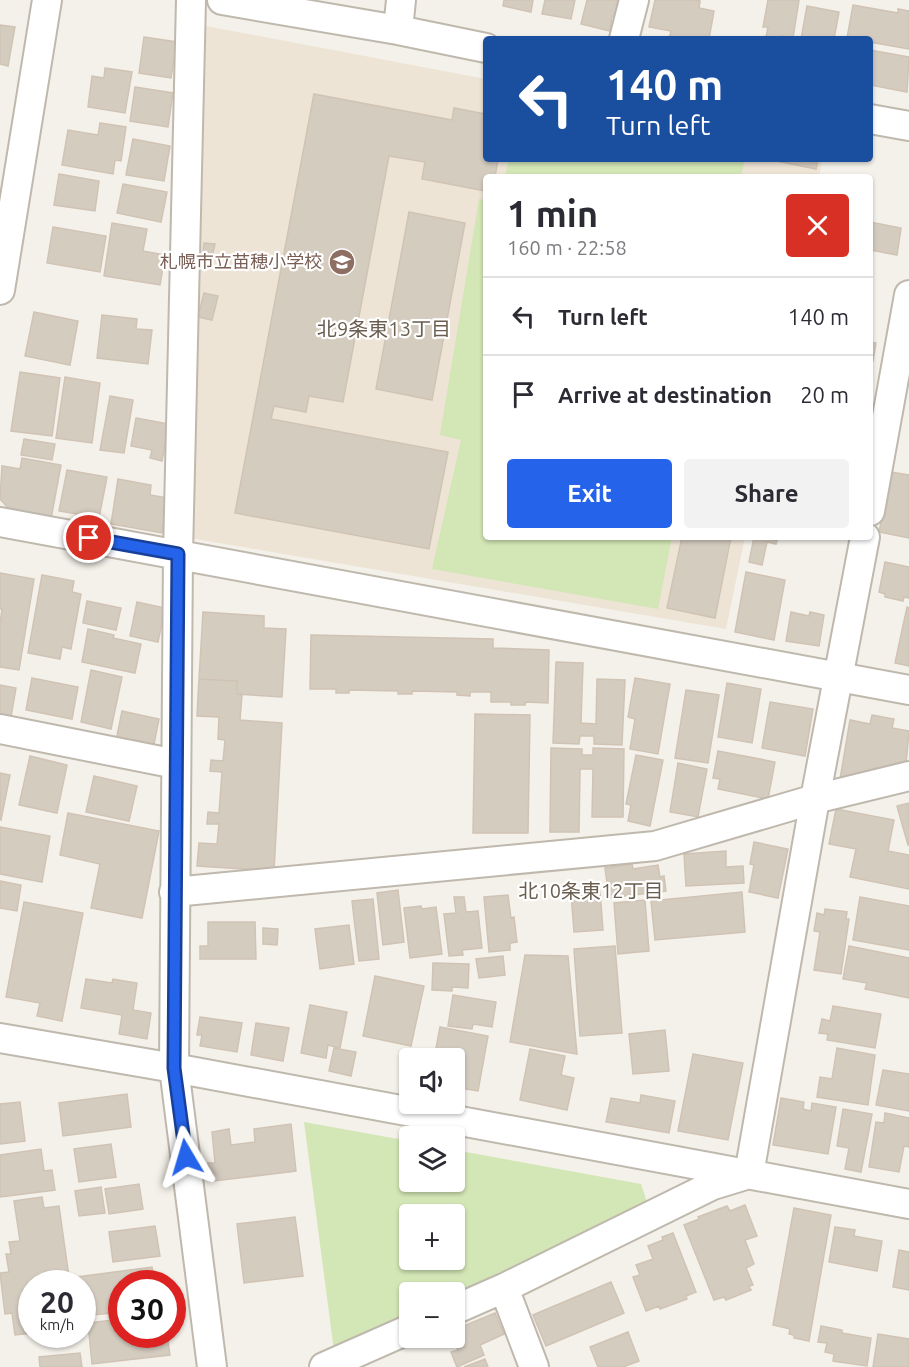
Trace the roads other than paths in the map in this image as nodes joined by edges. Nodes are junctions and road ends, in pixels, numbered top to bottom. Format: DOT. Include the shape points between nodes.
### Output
graph roads {
  1 [pos="47,0"];
  2 [pos="191,0"];
  3 [pos="222,0"];
  4 [pos="401,0"];
  5 [pos="634,0"];
  6 [pos="398,30"];
  7 [pos="625,36"];
  8 [pos="483,47"];
  9 [pos="873,120"];
  10 [pos="909,126"];
  11 [pos="4,254"];
  12 [pos="0,290"];
  13 [pos="909,295"];
  14 [pos="889,407"];
  15 [pos="873,495"];
  16 [pos="0,522"];
  17 [pos="864,540"];
  18 [pos="178,554"];
  19 [pos="839,677"];
  20 [pos="909,690"];
  21 [pos="0,729"];
  22 [pos="176,764"];
  23 [pos="909,776"];
  24 [pos="816,799"];
  25 [pos="174,892"];
  26 [pos="0,1038"];
  27 [pos="174,1068"];
  28 [pos="749,1174"];
  29 [pos="909,1204"];
  30 [pos="504,1288"];
  31 [pos="465,1305"];
  32 [pos="399,1334"];
  33 [pos="213,1367"];
  34 [pos="324,1367"];
  35 [pos="534,1367"];
  1 -- 11 [label="street"];
  2 -- 18 [label="street"];
  3 -- 6 [label="street"];
  4 -- 6 [label="street"];
  5 -- 7 [label="street"];
  6 -- 8 [label="street"];
  9 -- 10 [label="street"];
  11 -- 12 [label="street"];
  13 -- 14 [label="street"];
  14 -- 15 [label="street"];
  16 -- 18 [label="street"];
  17 -- 19 [label="street"];
  18 -- 19 [label="street"];
  18 -- 22 [label="street"];
  19 -- 20 [label="street"];
  19 -- 24 [label="street"];
  21 -- 22 [label="street"];
  22 -- 25 [label="street"];
  23 -- 24 [label="street"];
  24 -- 25 [label="street" via="656,846"];
  24 -- 28 [label="street"];
  25 -- 27 [label="street"];
  26 -- 27 [label="street"];
  27 -- 28 [label="street"];
  27 -- 33 [label="street"];
  28 -- 29 [label="street"];
  28 -- 30 [label="street" via="713,1185"];
  30 -- 31 [label="street"];
  30 -- 35 [label="street"];
  32 -- 34 [label="street"];
}
